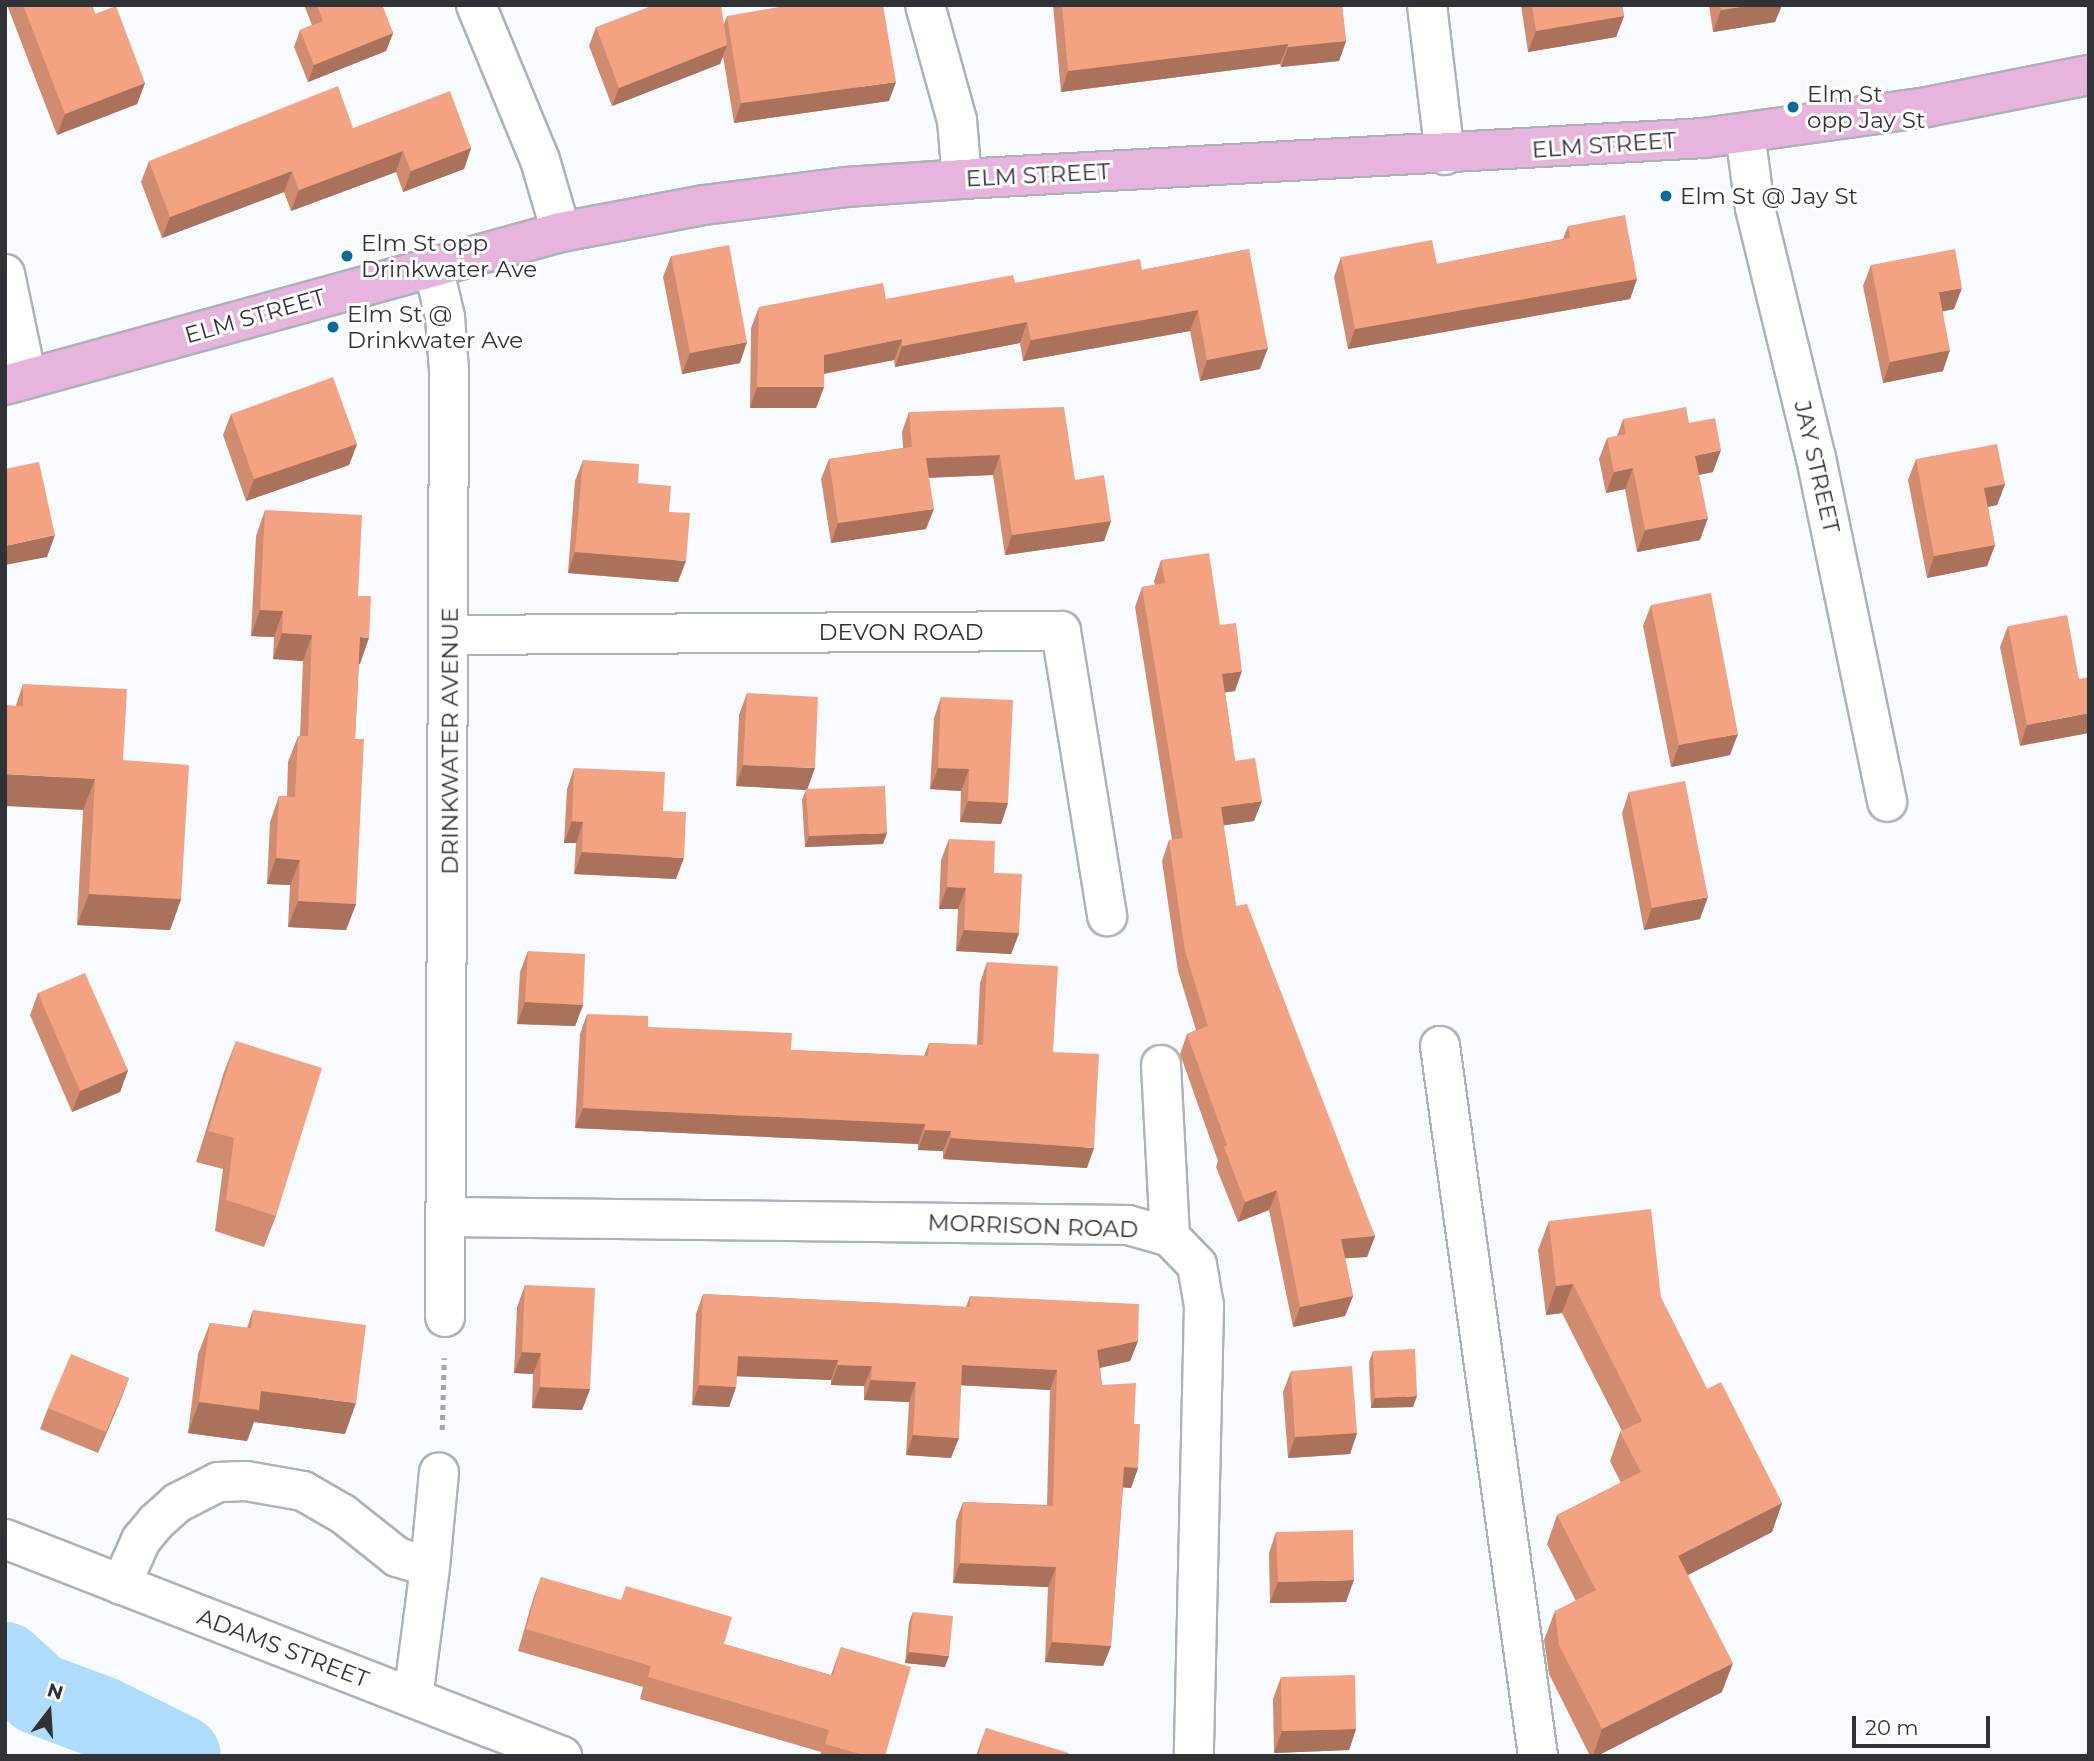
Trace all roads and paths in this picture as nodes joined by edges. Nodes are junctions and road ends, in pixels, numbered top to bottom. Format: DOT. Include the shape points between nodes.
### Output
graph roads {
  1 [pos="476,5"];
  2 [pos="925,5"];
  3 [pos="1427,5"];
  4 [pos="2089,75"];
  5 [pos="1745,133"];
  6 [pos="1445,155"];
  7 [pos="962,179"];
  8 [pos="561,232"];
  9 [pos="433,266"];
  10 [pos="5,274"];
  11 [pos="16,382"];
  12 [pos="451,635"];
  13 [pos="1886,802"];
  14 [pos="1107,916"];
  15 [pos="1440,1046"];
  16 [pos="1161,1065"];
  17 [pos="446,1217"];
  18 [pos="1170,1237"];
  19 [pos="445,1317"];
  20 [pos="439,1472"];
  21 [pos="15,1543"];
  22 [pos="430,1567"];
  23 [pos="121,1585"];
  24 [pos="413,1698"];
  25 [pos="562,1756"];
  26 [pos="1194,1756"];
  27 [pos="1538,1756"];
  1 -- 8 [label="street" via="540,159"];
  2 -- 7 [label="street" via="957,120"];
  3 -- 6 [label="street"];
  4 -- 5 [label="main road, ELM STREET" via="1941,104"];
  5 -- 6 [label="main road, ELM STREET"];
  5 -- 13 [label="street, JAY STREET" via="1755,208 1816,457"];
  6 -- 7 [label="main road, ELM STREET"];
  7 -- 8 [label="main road, ELM STREET" via="752,198"];
  8 -- 9 [label="main road, ELM STREET"];
  9 -- 11 [label="main road, ELM STREET"];
  9 -- 12 [label="street, DRINKWATER AVENUE" via="448,345"];
  10 -- 11 [label="street"];
  12 -- 14 [label="street, DEVON ROAD" via="1061,631"];
  12 -- 17 [label="street, DRINKWATER AVENUE"];
  15 -- 27 [label="street"];
  16 -- 18 [label="street"];
  17 -- 18 [label="street, MORRISON ROAD" via="1128,1225"];
  17 -- 19 [label="street, DRINKWATER AVENUE"];
  18 -- 26 [label="street, MORRISON ROAD" via="1197,1265 1205,1306"];
  19 -- 20 [label="path"];
  20 -- 22 [label="street"];
  21 -- 23 [label="street, ADAMS STREET"];
  22 -- 23 [label="street" via="397,1557 343,1514 303,1491 246,1481 218,1482 177,1503 156,1522 141,1541"];
  22 -- 24 [label="street"];
  23 -- 24 [label="street, ADAMS STREET"];
  24 -- 25 [label="street, ADAMS STREET"];
}
